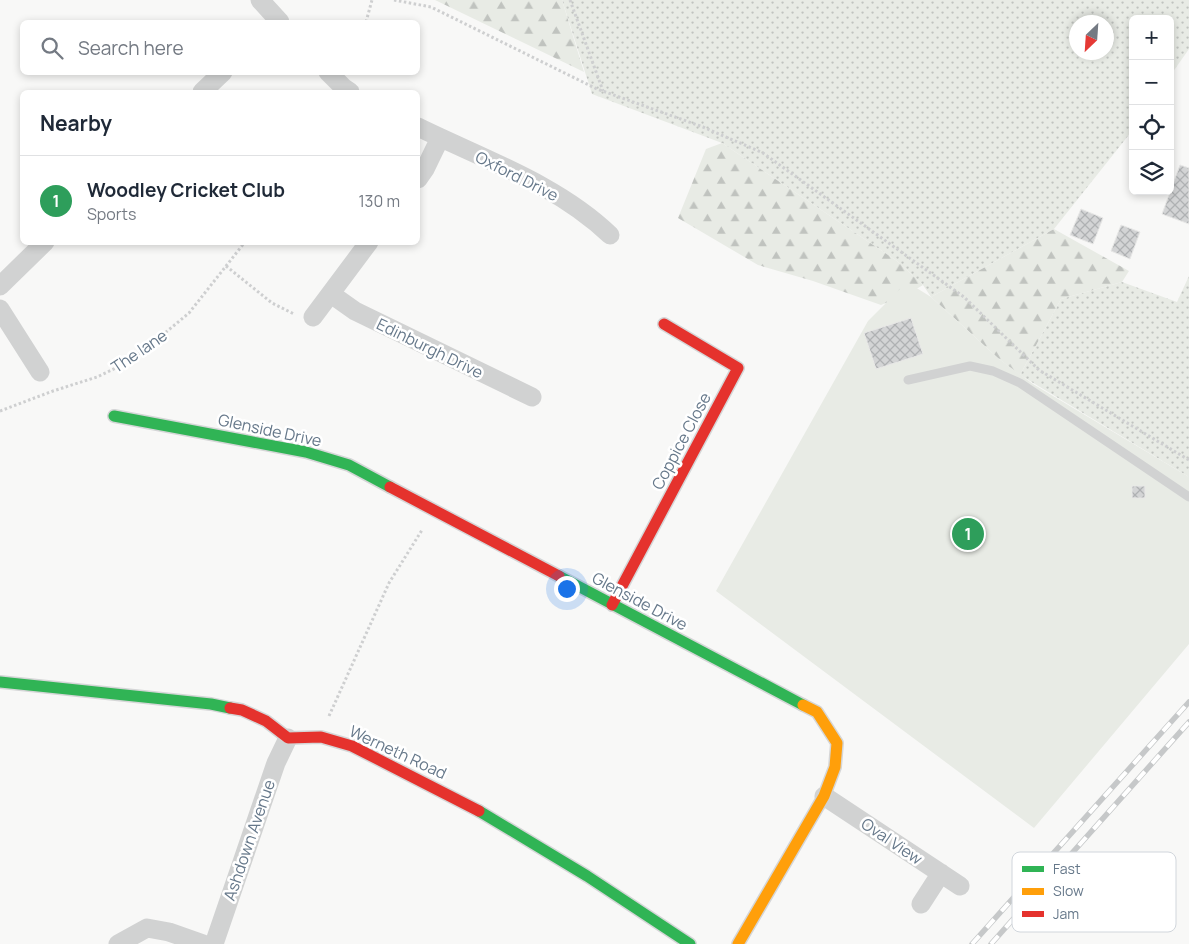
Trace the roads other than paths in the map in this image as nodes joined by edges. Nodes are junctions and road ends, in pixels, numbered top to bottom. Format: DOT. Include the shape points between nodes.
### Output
graph roads {
  1 [pos="260,0"];
  2 [pos="276,20"];
  3 [pos="220,75"];
  4 [pos="331,75"];
  5 [pos="204,90"];
  6 [pos="347,90"];
  7 [pos="420,128"];
  8 [pos="440,138"];
  9 [pos="420,176"];
  10 [pos="610,235"];
  11 [pos="42,245"];
  12 [pos="368,245"];
  13 [pos="0,286"];
  14 [pos="331,294"];
  15 [pos="0,309"];
  16 [pos="313,317"];
  17 [pos="664,324"];
  18 [pos="40,372"];
  19 [pos="908,380"];
  20 [pos="532,397"];
  21 [pos="114,416"];
  22 [pos="1189,497"];
  23 [pos="612,605"];
  24 [pos="0,682"];
  25 [pos="288,738"];
  26 [pos="824,796"];
  27 [pos="940,874"];
  28 [pos="960,886"];
  29 [pos="920,904"];
  30 [pos="118,944"];
  31 [pos="203,944"];
  32 [pos="214,944"];
  33 [pos="690,944"];
  34 [pos="738,944"];
  1 -- 2 [label="street"];
  3 -- 5 [label="street"];
  4 -- 6 [label="street"];
  7 -- 8 [label="street, Oxford Drive"];
  8 -- 9 [label="street"];
  8 -- 10 [label="street, Oxford Drive" via="555,194 581,210"];
  11 -- 13 [label="street"];
  12 -- 14 [label="street"];
  14 -- 16 [label="street"];
  14 -- 20 [label="street, Edinburgh Drive" via="356,311"];
  15 -- 18 [label="street"];
  17 -- 23 [label="street, Coppice Close" via="738,368"];
  19 -- 22 [label="lane" via="970,366 992,371 1020,383"];
  21 -- 23 [label="street, Glenside Drive" via="306,452 349,465"];
  23 -- 26 [label="street, Glenside Drive" via="817,712 837,743 835,767"];
  24 -- 25 [label="street" via="242,710 266,721"];
  25 -- 32 [label="street, Ashdown Avenue" via="276,763"];
  25 -- 33 [label="street, Werneth Road" via="313,735 334,740 431,784 505,824"];
  26 -- 27 [label="street, Oval View"];
  26 -- 34 [label="street, Glenside Drive"];
  27 -- 28 [label="street, Oval View"];
  27 -- 29 [label="street"];
  30 -- 31 [label="street" via="147,928"];
}
